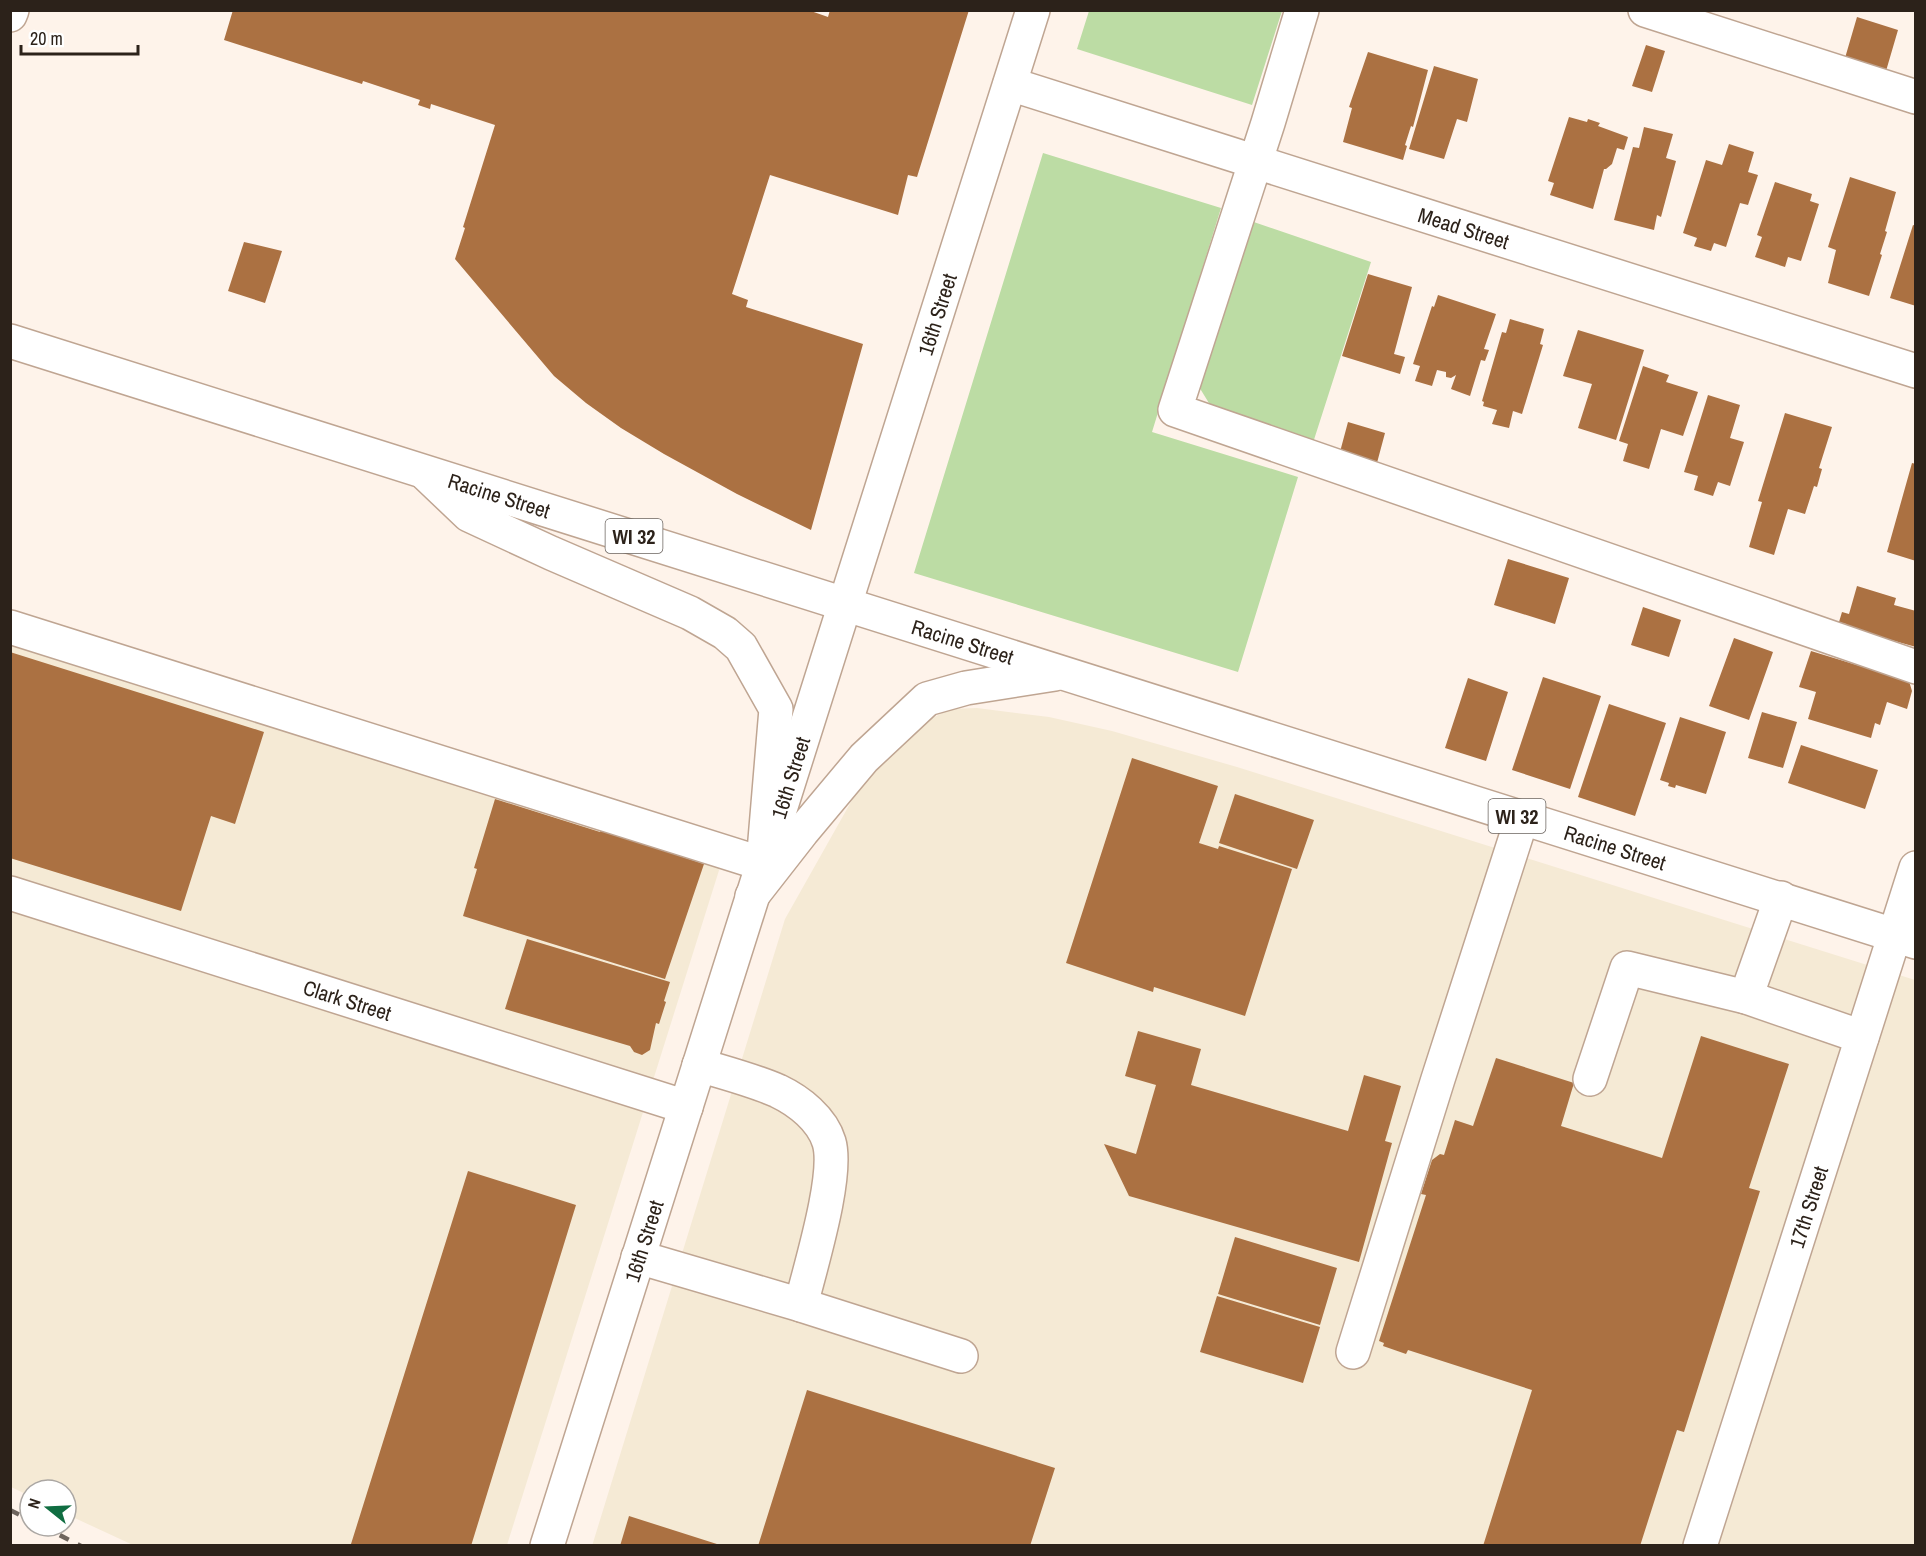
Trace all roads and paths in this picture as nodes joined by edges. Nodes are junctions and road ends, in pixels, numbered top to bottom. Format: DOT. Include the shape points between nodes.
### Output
graph roads {
  1 [pos="12,10"];
  2 [pos="1033,10"];
  3 [pos="1302,10"];
  4 [pos="1645,10"];
  5 [pos="10,15"];
  6 [pos="1010,84"];
  7 [pos="1916,97"];
  8 [pos="1255,162"];
  9 [pos="10,341"];
  10 [pos="1916,371"];
  11 [pos="422,470"];
  12 [pos="845,603"];
  13 [pos="10,627"];
  14 [pos="1916,667"];
  15 [pos="1062,672"];
  16 [pos="1522,818"];
  17 [pos="763,864"];
  18 [pos="1916,868"];
  19 [pos="10,893"];
  20 [pos="752,896"];
  21 [pos="1781,898"];
  22 [pos="1905,938"];
  23 [pos="1746,997"];
  24 [pos="1862,1037"];
  25 [pos="699,1065"];
  26 [pos="1590,1079"];
  27 [pos="686,1107"];
  28 [pos="638,1257"];
  29 [pos="801,1305"];
  30 [pos="1353,1352"];
  31 [pos="961,1356"];
  32 [pos="547,1545"];
  33 [pos="1700,1545"];
  1 -- 5 [label="street"];
  2 -- 6 [label="street, 16th Street"];
  3 -- 8 [label="street"];
  4 -- 7 [label="street"];
  6 -- 8 [label="street, Mead Street"];
  6 -- 12 [label="street, 16th Street"];
  8 -- 10 [label="street, Mead Street"];
  8 -- 14 [label="street" via="1174,410"];
  9 -- 11 [label="street, Racine Street / WI 32"];
  11 -- 12 [label="street, Racine Street / WI 32"];
  11 -- 17 [label="street" via="470,515 690,613 741,647 777,709"];
  12 -- 15 [label="street, Racine Street / WI 32"];
  12 -- 17 [label="street, 16th Street"];
  13 -- 17 [label="street"];
  15 -- 16 [label="street, Racine Street / WI 32"];
  15 -- 20 [label="street" via="966,688 927,699 864,758"];
  16 -- 21 [label="street, Racine Street / WI 32"];
  16 -- 30 [label="street"];
  17 -- 20 [label="street, 16th Street"];
  18 -- 22 [label="street, 17th Street"];
  19 -- 27 [label="street, Clark Street"];
  20 -- 25 [label="street, 16th Street"];
  21 -- 22 [label="street, Racine Street / WI 32"];
  21 -- 23 [label="street"];
  22 -- 24 [label="street, 17th Street"];
  23 -- 24 [label="street"];
  23 -- 26 [label="street" via="1627,968"];
  24 -- 33 [label="street, 17th Street"];
  25 -- 27 [label="street, 16th Street"];
  25 -- 29 [label="street" via="779,1091 812,1114 829,1140 832,1156 825,1210"];
  27 -- 28 [label="street, 16th Street"];
  28 -- 29 [label="street"];
  28 -- 32 [label="street, 16th Street"];
  29 -- 31 [label="street"];
}
